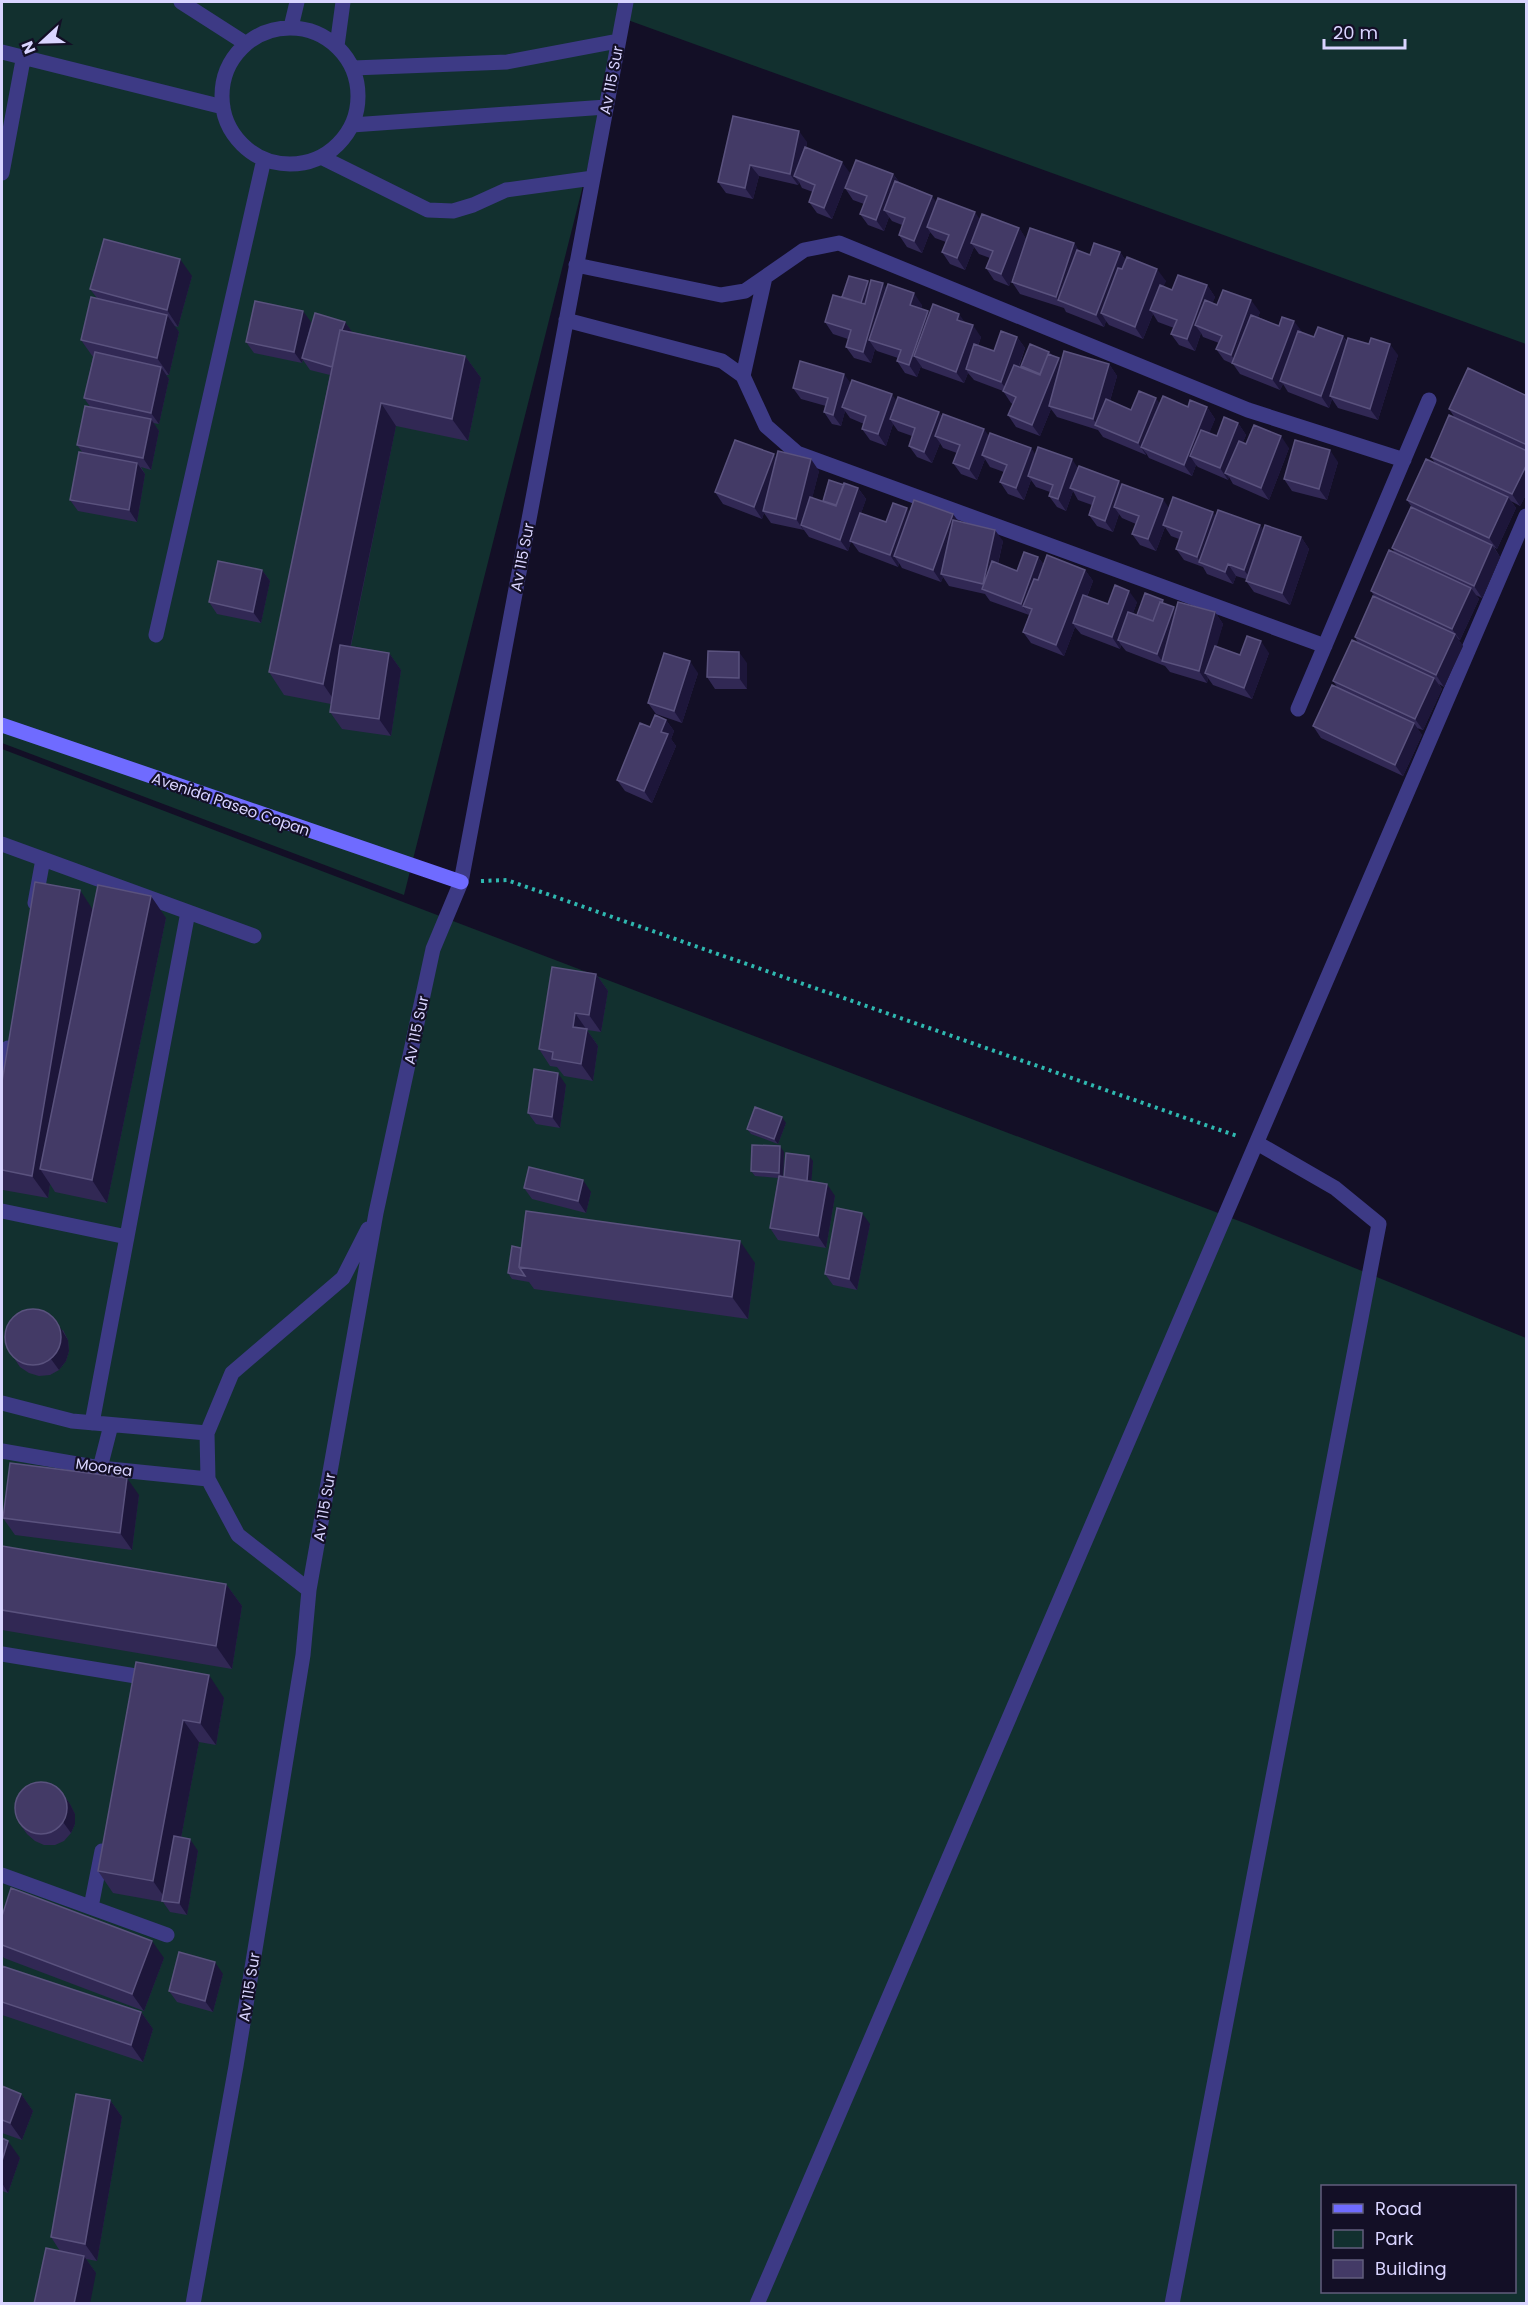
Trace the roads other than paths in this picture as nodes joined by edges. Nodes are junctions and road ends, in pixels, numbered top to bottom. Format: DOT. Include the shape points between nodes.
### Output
graph roads {
  1 [pos="181,2"];
  2 [pos="297,2"];
  3 [pos="343,2"];
  4 [pos="626,2"];
  5 [pos="291,27"];
  6 [pos="618,41"];
  7 [pos="245,43"];
  8 [pos="337,46"];
  9 [pos="2,52"];
  10 [pos="24,60"];
  11 [pos="353,68"];
  12 [pos="223,107"];
  13 [pos="606,107"];
  14 [pos="352,125"];
  15 [pos="321,157"];
  16 [pos="264,159"];
  17 [pos="2,173"];
  18 [pos="593,178"];
  19 [pos="576,265"];
  20 [pos="765,277"];
  21 [pos="566,320"];
  22 [pos="743,376"];
  23 [pos="1429,400"];
  24 [pos="1404,460"];
  25 [pos="1527,516"];
  26 [pos="156,635"];
  27 [pos="1325,646"];
  28 [pos="1298,709"];
  29 [pos="2,725"];
  30 [pos="2,844"];
  31 [pos="43,859"];
  32 [pos="461,882"];
  33 [pos="188,912"];
  34 [pos="32,917"];
  35 [pos="254,936"];
  36 [pos="10,1034"];
  37 [pos="2,1081"];
  38 [pos="1257,1143"];
  39 [pos="2,1211"];
  40 [pos="376,1213"];
  41 [pos="127,1237"];
  42 [pos="2,1403"];
  43 [pos="92,1423"];
  44 [pos="111,1425"];
  45 [pos="207,1432"];
  46 [pos="2,1451"];
  47 [pos="100,1468"];
  48 [pos="208,1479"];
  49 [pos="309,1590"];
  50 [pos="2,1654"];
  51 [pos="169,1681"];
  52 [pos="104,1838"];
  53 [pos="2,1875"];
  54 [pos="91,1907"];
  55 [pos="167,1935"];
  56 [pos="193,2304"];
  57 [pos="757,2304"];
  58 [pos="1172,2304"];
  1 -- 7 [label="street"];
  2 -- 5 [label="street"];
  3 -- 8 [label="street"];
  4 -- 6 [label="street, Av 115 Sur"];
  5 -- 7 [label="street" via="270,30"];
  5 -- 8 [label="street" via="314,33"];
  6 -- 11 [label="street" via="507,62"];
  6 -- 13 [label="street, Av 115 Sur"];
  7 -- 12 [label="street" via="232,59 223,82"];
  8 -- 11 [label="street"];
  9 -- 10 [label="street"];
  10 -- 12 [label="street"];
  10 -- 17 [label="street"];
  11 -- 14 [label="street" via="358,106"];
  12 -- 16 [label="street" via="231,130 248,149"];
  13 -- 14 [label="street"];
  13 -- 18 [label="street, Av 115 Sur"];
  14 -- 15 [label="street" via="338,145"];
  15 -- 16 [label="street" via="294,164"];
  15 -- 18 [label="street" via="428,210 453,211 506,190"];
  16 -- 26 [label="street"];
  18 -- 19 [label="street, Av 115 Sur"];
  19 -- 20 [label="street" via="721,295 745,291"];
  19 -- 21 [label="street, Av 115 Sur"];
  20 -- 22 [label="street"];
  20 -- 24 [label="street" via="804,250 839,243 1248,410"];
  21 -- 22 [label="street" via="722,361"];
  21 -- 32 [label="street, Av 115 Sur"];
  22 -- 27 [label="street" via="766,426 797,453"];
  23 -- 24 [label="street"];
  24 -- 27 [label="street"];
  25 -- 38 [label="street"];
  27 -- 28 [label="street"];
  29 -- 32 [label="main road, Avenida Paseo Copan"];
  30 -- 31 [label="street"];
  31 -- 33 [label="street"];
  31 -- 34 [label="street"];
  32 -- 40 [label="street, Av 115 Sur" via="433,949"];
  33 -- 35 [label="street"];
  33 -- 41 [label="street"];
  36 -- 37 [label="street"];
  38 -- 57 [label="street"];
  38 -- 58 [label="street" via="1335,1188 1379,1224"];
  39 -- 41 [label="street"];
  40 -- 45 [label="street" via="343,1278 232,1373"];
  40 -- 49 [label="street, Av 115 Sur"];
  41 -- 43 [label="street"];
  42 -- 43 [label="street"];
  43 -- 44 [label="street"];
  44 -- 45 [label="street"];
  44 -- 47 [label="street"];
  45 -- 48 [label="street"];
  46 -- 47 [label="street, Moorea"];
  47 -- 48 [label="street, Moorea"];
  48 -- 49 [label="street" via="238,1535"];
  49 -- 56 [label="street, Av 115 Sur" via="303,1655"];
  50 -- 51 [label="street" via="135,1682"];
  52 -- 54 [label="street"];
  53 -- 54 [label="street"];
  54 -- 55 [label="street"];
}
